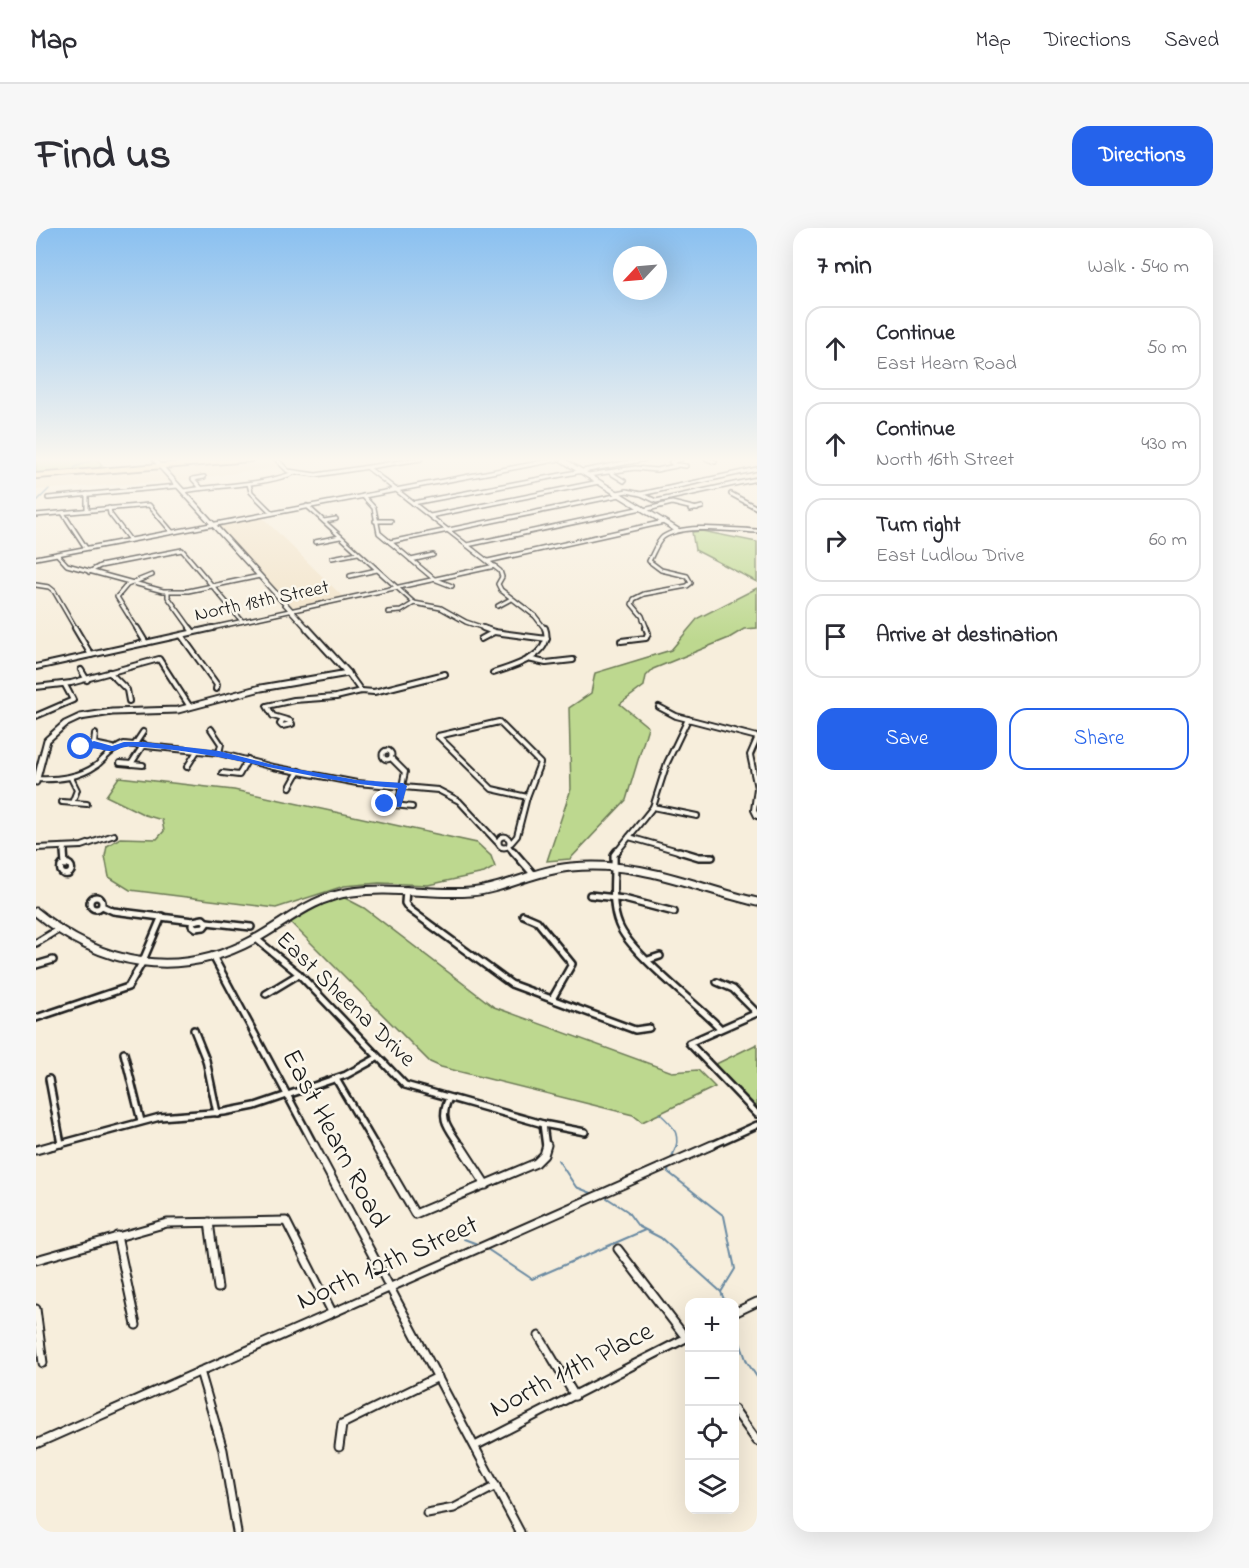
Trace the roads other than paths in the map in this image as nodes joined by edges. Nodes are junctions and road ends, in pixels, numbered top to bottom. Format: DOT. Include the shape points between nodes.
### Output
graph roads {
  1 [pos="68,520"];
  2 [pos="115,520"];
  3 [pos="162,520"];
  4 [pos="208,520"];
  5 [pos="238,520"];
  6 [pos="330,520"];
  7 [pos="435,520"];
  8 [pos="496,520"];
  9 [pos="590,520"];
  10 [pos="661,520"];
  11 [pos="323,521"];
  12 [pos="375,521"];
  13 [pos="391,521"];
  14 [pos="664,522"];
  15 [pos="213,525"];
  16 [pos="448,530"];
  17 [pos="677,530"];
  18 [pos="757,531"];
  19 [pos="172,532"];
  20 [pos="340,537"];
  21 [pos="130,540"];
  22 [pos="315,542"];
  23 [pos="390,542"];
  24 [pos="467,545"];
  25 [pos="86,548"];
  26 [pos="358,553"];
  27 [pos="57,554"];
  28 [pos="433,555"];
  29 [pos="36,558"];
  30 [pos="332,558"];
  31 [pos="411,560"];
  32 [pos="488,561"];
  33 [pos="495,566"];
  34 [pos="377,570"];
  35 [pos="89,572"];
  36 [pos="152,575"];
  37 [pos="260,576"];
  38 [pos="350,576"];
  39 [pos="434,579"];
  40 [pos="131,584"];
  41 [pos="36,585"];
  42 [pos="213,586"];
  43 [pos="452,586"];
  44 [pos="397,588"];
  45 [pos="168,591"];
  46 [pos="512,599"];
  47 [pos="414,603"];
  48 [pos="498,606"];
  49 [pos="291,611"];
  50 [pos="388,612"];
  51 [pos="242,621"];
  52 [pos="193,632"];
  53 [pos="494,632"];
  54 [pos="181,635"];
  55 [pos="481,639"];
  56 [pos="547,639"];
  57 [pos="621,641"];
  58 [pos="146,643"];
  59 [pos="91,655"];
  60 [pos="528,660"];
  61 [pos="573,660"];
  62 [pos="36,666"];
  63 [pos="81,670"];
  64 [pos="109,672"];
  65 [pos="348,673"];
  66 [pos="493,673"];
  67 [pos="445,674"];
  68 [pos="87,680"];
  69 [pos="65,685"];
  70 [pos="36,687"];
  71 [pos="216,689"];
  72 [pos="361,691"];
  73 [pos="129,701"];
  74 [pos="190,707"];
  75 [pos="659,707"];
  76 [pos="36,716"];
  77 [pos="688,719"];
  78 [pos="282,722"];
  79 [pos="211,729"];
  80 [pos="143,732"];
  81 [pos="95,734"];
  82 [pos="757,738"];
  83 [pos="94,744"];
  84 [pos="135,744"];
  85 [pos="144,744"];
  86 [pos="81,747"];
  87 [pos="113,748"];
  88 [pos="197,751"];
  89 [pos="219,753"];
  90 [pos="391,758"];
  91 [pos="248,759"];
  92 [pos="120,763"];
  93 [pos="131,764"];
  94 [pos="142,765"];
  95 [pos="187,767"];
  96 [pos="755,770"];
  97 [pos="299,771"];
  98 [pos="222,773"];
  99 [pos="70,778"];
  100 [pos="37,780"];
  101 [pos="403,786"];
  102 [pos="290,787"];
  103 [pos="527,797"];
  104 [pos="62,802"];
  105 [pos="72,803"];
  106 [pos="87,804"];
  107 [pos="385,804"];
  108 [pos="398,805"];
  109 [pos="412,807"];
  110 [pos="653,807"];
  111 [pos="697,816"];
  112 [pos="757,816"];
  113 [pos="487,831"];
  114 [pos="517,834"];
  115 [pos="114,835"];
  116 [pos="629,837"];
  117 [pos="503,838"];
  118 [pos="497,842"];
  119 [pos="509,844"];
  120 [pos="36,848"];
  121 [pos="65,848"];
  122 [pos="712,857"];
  123 [pos="65,865"];
  124 [pos="615,865"];
  125 [pos="535,876"];
  126 [pos="406,890"];
  127 [pos="590,895"];
  128 [pos="616,898"];
  129 [pos="757,902"];
  130 [pos="102,906"];
  131 [pos="36,912"];
  132 [pos="674,912"];
  133 [pos="523,915"];
  134 [pos="162,916"];
  135 [pos="193,921"];
  136 [pos="207,922"];
  137 [pos="251,927"];
  138 [pos="59,929"];
  139 [pos="255,938"];
  140 [pos="36,943"];
  141 [pos="213,956"];
  142 [pos="660,956"];
  143 [pos="52,960"];
  144 [pos="648,960"];
  145 [pos="142,963"];
  146 [pos="36,965"];
  147 [pos="299,974"];
  148 [pos="717,982"];
  149 [pos="266,994"];
  150 [pos="552,999"];
  151 [pos="757,1013"];
  152 [pos="36,1018"];
  153 [pos="649,1028"];
  154 [pos="720,1028"];
  155 [pos="194,1030"];
  156 [pos="124,1053"];
  157 [pos="377,1058"];
  158 [pos="336,1078"];
  159 [pos="49,1079"];
  160 [pos="287,1095"];
  161 [pos="448,1098"];
  162 [pos="218,1113"];
  163 [pos="757,1114"];
  164 [pos="141,1121"];
  165 [pos="543,1124"];
  166 [pos="757,1125"];
  167 [pos="585,1132"];
  168 [pos="61,1144"];
  169 [pos="36,1150"];
  170 [pos="486,1185"];
  171 [pos="209,1222"];
  172 [pos="117,1236"];
  173 [pos="618,1249"];
  174 [pos="36,1260"];
  175 [pos="390,1286"];
  176 [pos="218,1288"];
  177 [pos="757,1302"];
  178 [pos="36,1309"];
  179 [pos="739,1311"];
  180 [pos="332,1312"];
  181 [pos="135,1325"];
  182 [pos="685,1333"];
  183 [pos="539,1336"];
  184 [pos="685,1339"];
  185 [pos="43,1363"];
  186 [pos="200,1371"];
  187 [pos="438,1377"];
  188 [pos="575,1396"];
  189 [pos="739,1414"];
  190 [pos="757,1441"];
  191 [pos="36,1444"];
  192 [pos="475,1446"];
  193 [pos="339,1447"];
  194 [pos="496,1486"];
  195 [pos="427,1513"];
  196 [pos="237,1532"];
  197 [pos="520,1532"];
  1 -- 25 [label="street"];
  2 -- 21 [label="street"];
  3 -- 19 [label="street"];
  4 -- 15 [label="street"];
  5 -- 15 [label="street"];
  6 -- 11 [label="street"];
  7 -- 16 [label="street"];
  8 -- 16 [label="street"];
  9 -- 24 [label="street"];
  10 -- 14 [label="street"];
  11 -- 20 [label="street"];
  12 -- 13 [label="street"];
  12 -- 23 [label="street" via="376,529"];
  14 -- 17 [label="street"];
  14 -- 32 [label="street"];
  15 -- 19 [label="street"];
  15 -- 37 [label="street"];
  16 -- 23 [label="street"];
  16 -- 24 [label="street"];
  17 -- 18 [label="street"];
  17 -- 57 [label="street" via="661,538 649,561 661,570 687,576 691,583 634,599 632,604 648,633 646,638"];
  19 -- 21 [label="street"];
  20 -- 22 [label="street"];
  20 -- 26 [label="street"];
  21 -- 25 [label="street"];
  23 -- 31 [label="street"];
  24 -- 32 [label="street"];
  25 -- 27 [label="street"];
  26 -- 30 [label="street"];
  26 -- 34 [label="street"];
  27 -- 29 [label="street"];
  27 -- 35 [label="street" via="64,563"];
  28 -- 31 [label="street"];
  31 -- 39 [label="street"];
  32 -- 33 [label="street"];
  33 -- 39 [label="street, North 18th Street"];
  33 -- 46 [label="street" via="502,574 499,587"];
  34 -- 38 [label="street"];
  34 -- 44 [label="street"];
  35 -- 40 [label="street"];
  35 -- 42 [label="street" via="100,566 182,550"];
  36 -- 40 [label="street"];
  37 -- 42 [label="street"];
  37 -- 49 [label="street"];
  39 -- 43 [label="street"];
  39 -- 44 [label="street, North 18th Street"];
  40 -- 45 [label="street"];
  40 -- 58 [label="street" via="117,597"];
  41 -- 59 [label="street" via="54,591"];
  42 -- 45 [label="street"];
  42 -- 51 [label="street"];
  44 -- 47 [label="street"];
  44 -- 49 [label="street, North 18th Street"];
  45 -- 52 [label="street" via="168,597"];
  46 -- 48 [label="street"];
  46 -- 56 [label="street" via="543,625"];
  47 -- 50 [label="street"];
  47 -- 53 [label="street" via="441,608"];
  49 -- 51 [label="street, North 18th Street"];
  49 -- 65 [label="street"];
  51 -- 52 [label="street, North 18th Street"];
  52 -- 54 [label="street, North 18th Street"];
  53 -- 55 [label="street"];
  53 -- 56 [label="street"];
  54 -- 58 [label="street, North 18th Street"];
  54 -- 71 [label="street" via="217,685"];
  56 -- 60 [label="street"];
  58 -- 59 [label="street, North 18th Street"];
  59 -- 62 [label="street, North 18th Street"];
  60 -- 61 [label="street"];
  60 -- 66 [label="street"];
  63 -- 68 [label="street"];
  64 -- 68 [label="street"];
  64 -- 73 [label="street" via="127,690"];
  64 -- 74 [label="street" via="159,659"];
  65 -- 72 [label="street"];
  65 -- 74 [label="street" via="251,690"];
  67 -- 72 [label="street" via="374,692"];
  68 -- 69 [label="street"];
  69 -- 70 [label="street"];
  69 -- 76 [label="street" via="73,700"];
  72 -- 78 [label="street" via="267,706"];
  74 -- 100 [label="street" via="164,712 110,711 76,720 50,737 44,746"];
  75 -- 77 [label="street"];
  77 -- 82 [label="street"];
  77 -- 110 [label="street" via="667,763"];
  79 -- 89 [label="street" via="221,744"];
  80 -- 84 [label="street"];
  81 -- 83 [label="street"];
  82 -- 96 [label="street" via="750,755"];
  83 -- 86 [label="street"];
  83 -- 87 [label="street"];
  84 -- 85 [label="street"];
  84 -- 87 [label="street"];
  85 -- 88 [label="street"];
  85 -- 93 [label="street"];
  87 -- 99 [label="street" via="98,763"];
  88 -- 89 [label="street"];
  88 -- 95 [label="street"];
  89 -- 91 [label="street"];
  90 -- 101 [label="street" via="405,772"];
  91 -- 97 [label="street"];
  91 -- 98 [label="street" via="238,775"];
  92 -- 93 [label="street"];
  93 -- 94 [label="street"];
  96 -- 112 [label="street"];
  97 -- 101 [label="street" via="357,783"];
  97 -- 102 [label="street"];
  99 -- 100 [label="street"];
  99 -- 105 [label="street" via="77,790"];
  101 -- 108 [label="street"];
  101 -- 113 [label="street" via="449,795"];
  103 -- 103 [label="street" via="540,763 499,722 438,736 492,789"];
  103 -- 114 [label="street"];
  104 -- 105 [label="street"];
  105 -- 106 [label="street"];
  107 -- 108 [label="street"];
  108 -- 109 [label="street"];
  110 -- 111 [label="street"];
  110 -- 116 [label="street"];
  113 -- 117 [label="street"];
  113 -- 118 [label="street"];
  114 -- 117 [label="street"];
  114 -- 119 [label="street"];
  115 -- 121 [label="street" via="96,843"];
  116 -- 122 [label="street" via="699,857"];
  116 -- 124 [label="street" via="616,851"];
  117 -- 118 [label="street"];
  117 -- 119 [label="street"];
  118 -- 119 [label="street" via="501,846"];
  119 -- 125 [label="street"];
  120 -- 121 [label="street"];
  121 -- 123 [label="street"];
  124 -- 125 [label="street" via="558,869"];
  124 -- 128 [label="street"];
  124 -- 129 [label="street" via="662,874"];
  125 -- 126 [label="street" via="477,891"];
  126 -- 139 [label="street" via="374,888 326,897 298,909"];
  126 -- 150 [label="street" via="405,903 409,909 511,984"];
  127 -- 128 [label="street"];
  128 -- 132 [label="street"];
  128 -- 144 [label="street" via="618,924"];
  130 -- 134 [label="street" via="113,911"];
  131 -- 138 [label="street"];
  133 -- 150 [label="street" via="537,921 572,964"];
  134 -- 135 [label="street"];
  134 -- 145 [label="street"];
  135 -- 136 [label="street" via="201,918"];
  135 -- 136 [label="street" via="192,926 199,928"];
  136 -- 137 [label="street"];
  138 -- 140 [label="street"];
  138 -- 145 [label="street" via="101,953"];
  139 -- 141 [label="street"];
  139 -- 147 [label="street, East Sheena Drive"];
  141 -- 145 [label="street" via="178,963"];
  141 -- 160 [label="street, East Hearn Road"];
  142 -- 144 [label="street"];
  143 -- 146 [label="street"];
  144 -- 154 [label="street"];
  145 -- 152 [label="street" via="128,987"];
  147 -- 149 [label="street"];
  147 -- 157 [label="street, East Sheena Drive"];
  148 -- 151 [label="street" via="733,989"];
  150 -- 153 [label="street" via="635,1029"];
  151 -- 154 [label="street"];
  154 -- 163 [label="street" via="689,1043"];
  155 -- 162 [label="street" via="206,1060"];
  156 -- 164 [label="street"];
  157 -- 158 [label="street"];
  157 -- 161 [label="street, East Sheena Drive" via="405,1085"];
  158 -- 160 [label="street"];
  158 -- 170 [label="street" via="415,1214"];
  159 -- 168 [label="street"];
  160 -- 162 [label="street"];
  160 -- 175 [label="street, East Hearn Road"];
  161 -- 165 [label="street, East Sheena Drive"];
  161 -- 170 [label="street" via="442,1110 447,1125"];
  162 -- 164 [label="street"];
  164 -- 168 [label="street"];
  165 -- 167 [label="street, East Sheena Drive"];
  165 -- 170 [label="street" via="548,1143 543,1158"];
  166 -- 175 [label="street, North 12th Street"];
  168 -- 169 [label="street"];
  171 -- 172 [label="street" via="167,1222"];
  171 -- 176 [label="street"];
  171 -- 180 [label="street" via="286,1221"];
  172 -- 174 [label="street"];
  172 -- 181 [label="street"];
  173 -- 182 [label="street"];
  175 -- 180 [label="street, North 12th Street"];
  175 -- 187 [label="street, East Hearn Road"];
  177 -- 179 [label="street"];
  178 -- 185 [label="street"];
  180 -- 186 [label="street, North 12th Street"];
  183 -- 188 [label="street"];
  184 -- 188 [label="street, North 11th Place"];
  186 -- 191 [label="street, North 12th Street"];
  186 -- 196 [label="street" via="220,1432"];
  187 -- 192 [label="street, East Hearn Road"];
  187 -- 193 [label="street" via="342,1424"];
  188 -- 192 [label="street, North 11th Place"];
  189 -- 190 [label="street"];
  192 -- 194 [label="street, East Hearn Road"];
  194 -- 195 [label="street" via="448,1511"];
  194 -- 197 [label="street, East Hearn Road"];
}
